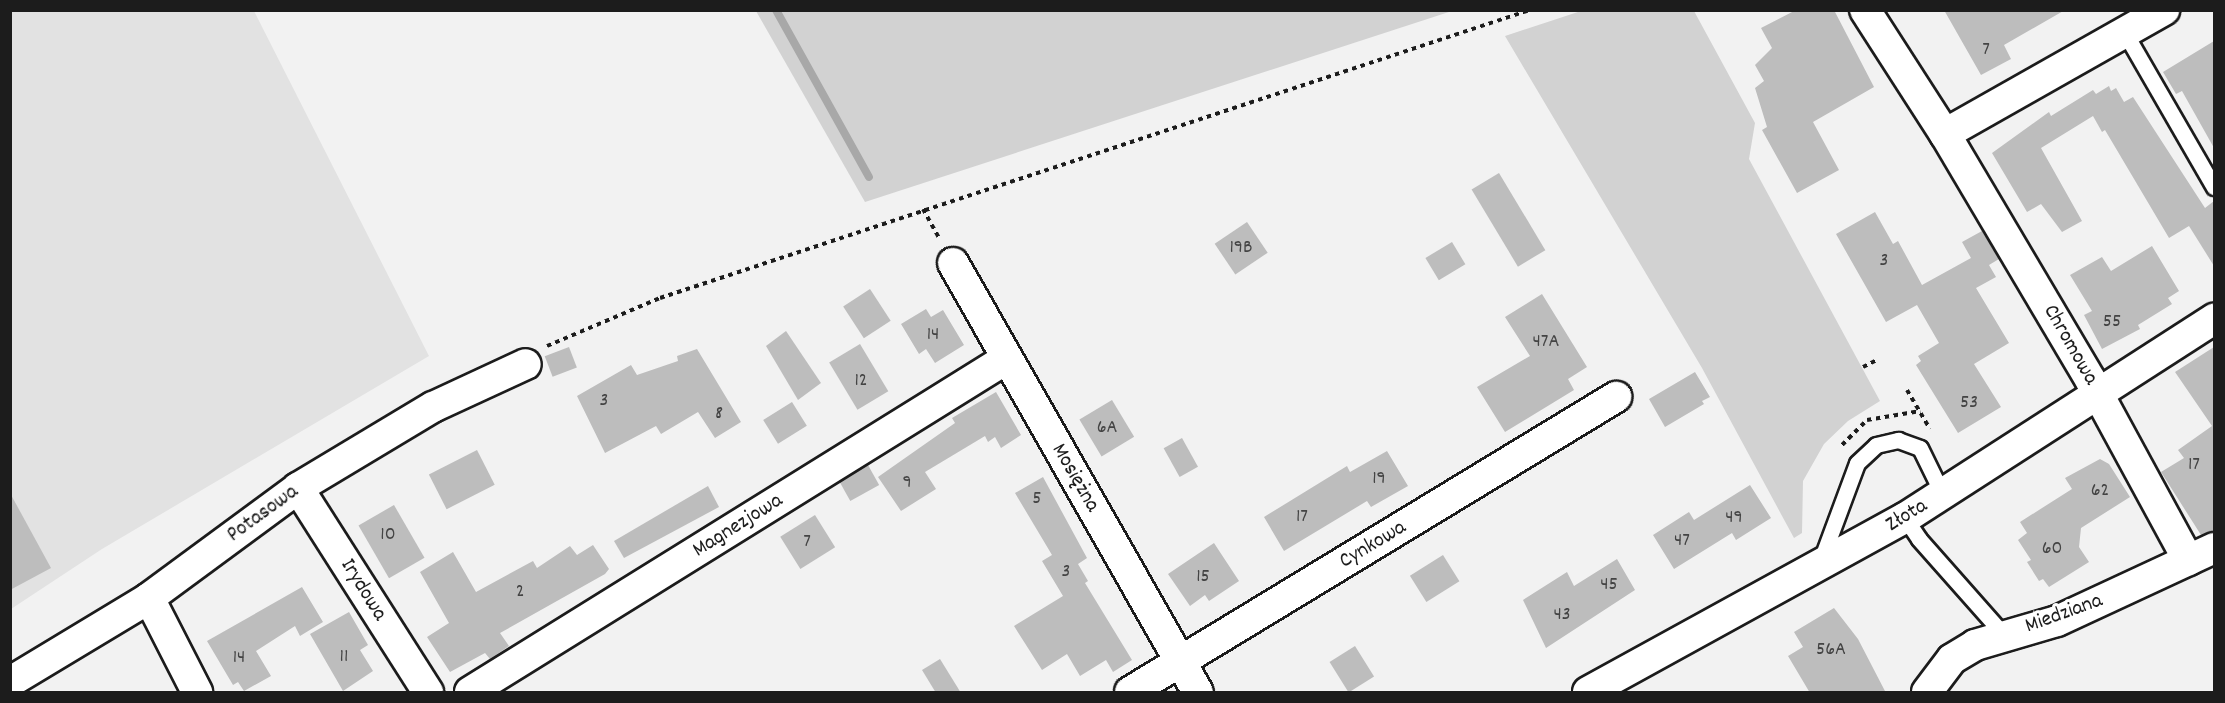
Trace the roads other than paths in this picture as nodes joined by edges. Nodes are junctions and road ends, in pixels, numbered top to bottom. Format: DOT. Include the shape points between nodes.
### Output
graph roads {
  1 [pos="1865,10"];
  2 [pos="2164,10"];
  3 [pos="2125,33"];
  4 [pos="1945,134"];
  5 [pos="2214,187"];
  6 [pos="953,263"];
  7 [pos="2214,319"];
  8 [pos="1006,359"];
  9 [pos="526,364"];
  10 [pos="2097,392"];
  11 [pos="1616,397"];
  12 [pos="298,488"];
  13 [pos="1943,495"];
  14 [pos="1905,518"];
  15 [pos="2201,554"];
  16 [pos="1817,568"];
  17 [pos="149,598"];
  18 [pos="2003,634"];
  19 [pos="1180,661"];
  20 [pos="10,682"];
  21 [pos="197,693"];
  22 [pos="428,693"];
  23 [pos="470,693"];
  24 [pos="1130,693"];
  25 [pos="1197,693"];
  26 [pos="1588,693"];
  27 [pos="1927,693"];
  1 -- 4 [label="street, Chromowa"];
  2 -- 3 [label="street"];
  3 -- 4 [label="street"];
  3 -- 5 [label="lane"];
  4 -- 10 [label="street, Chromowa"];
  6 -- 8 [label="street, Mosiężna"];
  7 -- 10 [label="street, Złota"];
  8 -- 19 [label="street, Mosiężna"];
  8 -- 23 [label="street, Magnezjowa"];
  9 -- 12 [label="street, Potasowa" via="433,407"];
  10 -- 13 [label="street, Złota"];
  10 -- 15 [label="street, Chromowa"];
  11 -- 19 [label="street, Cynkowa"];
  12 -- 17 [label="street, Potasowa"];
  12 -- 22 [label="street, Irydowa"];
  13 -- 14 [label="street, Złota"];
  13 -- 16 [label="lane" via="1920,448 1898,440 1876,445 1857,464"];
  14 -- 16 [label="street, Złota"];
  14 -- 18 [label="lane"];
  15 -- 18 [label="street, Miedziana" via="2057,621"];
  16 -- 26 [label="street, Złota"];
  17 -- 20 [label="street, Potasowa"];
  17 -- 21 [label="street"];
  18 -- 27 [label="street, Miedziana" via="1952,659"];
  19 -- 24 [label="street, Cynkowa"];
  19 -- 25 [label="street, Mosiężna"];
}
